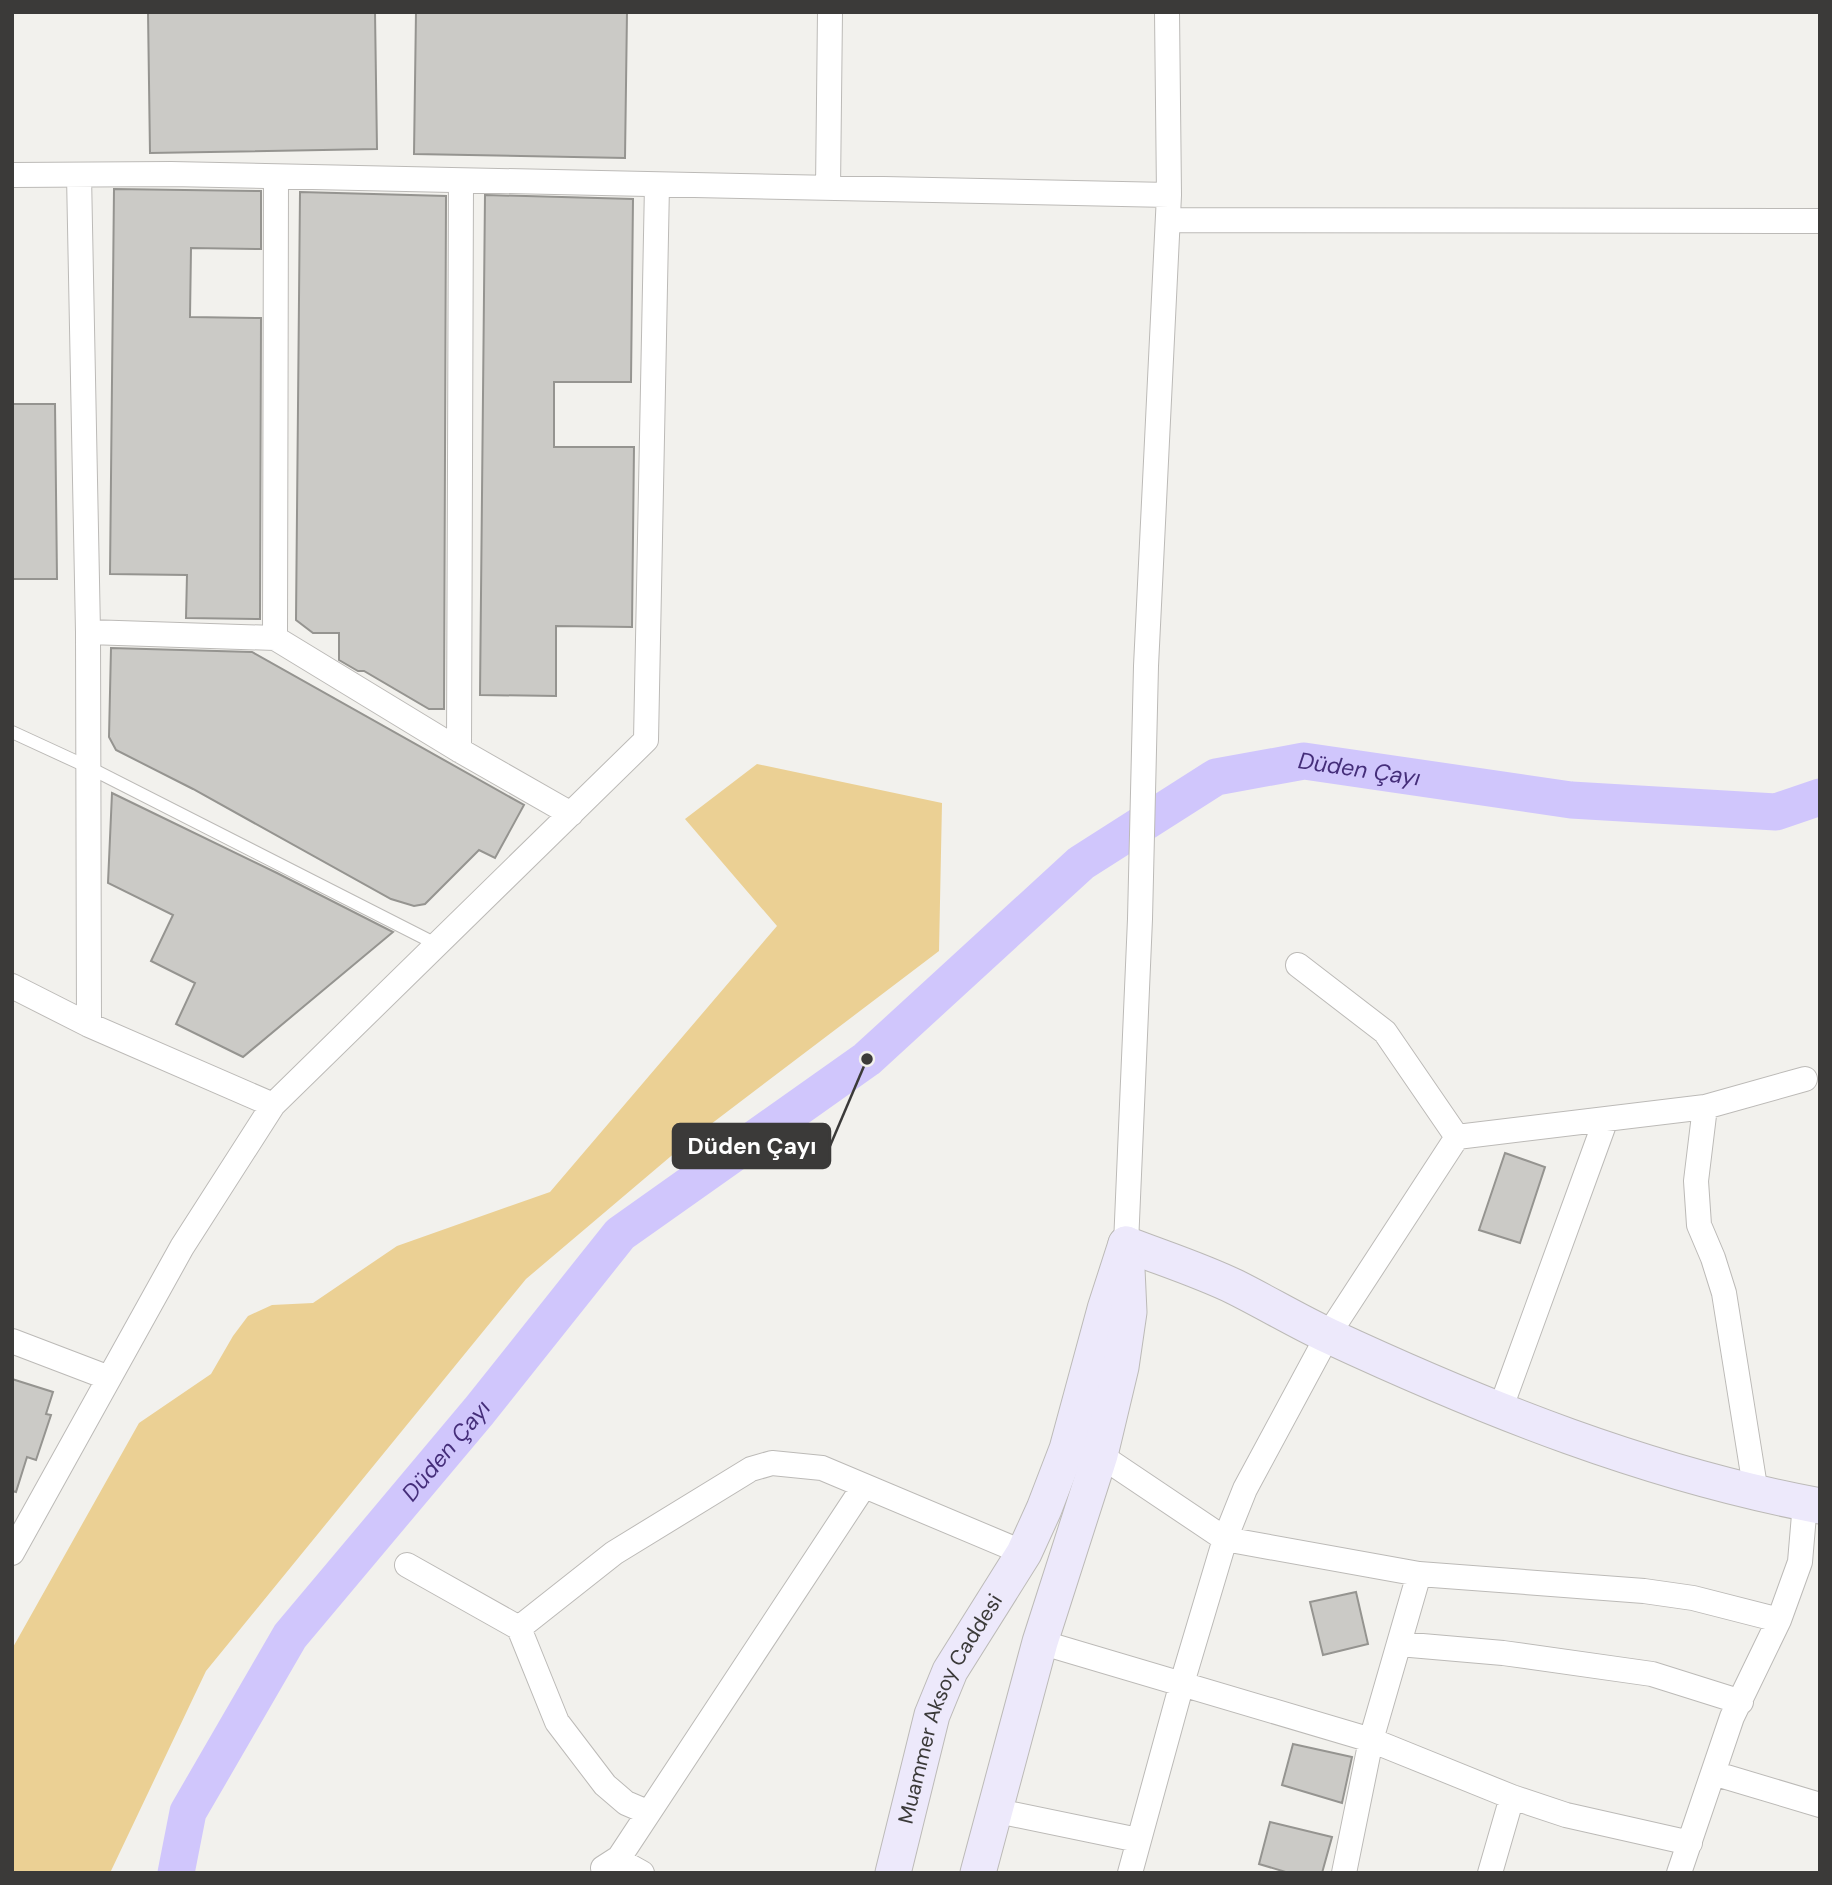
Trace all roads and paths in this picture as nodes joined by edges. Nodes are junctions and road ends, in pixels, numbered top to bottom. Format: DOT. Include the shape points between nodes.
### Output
graph roads {
  1 [pos="830,12"];
  2 [pos="1167,12"];
  3 [pos="12,175"];
  4 [pos="79,175"];
  5 [pos="276,177"];
  6 [pos="461,181"];
  7 [pos="657,185"];
  8 [pos="828,188"];
  9 [pos="1168,208"];
  10 [pos="1820,221"];
  11 [pos="88,632"];
  12 [pos="275,638"];
  13 [pos="12,732"];
  14 [pos="458,750"];
  15 [pos="88,767"];
  16 [pos="571,814"];
  17 [pos="438,945"];
  18 [pos="1297,965"];
  19 [pos="12,986"];
  20 [pos="89,1025"];
  21 [pos="1805,1079"];
  22 [pos="274,1105"];
  23 [pos="1704,1107"];
  24 [pos="1606,1119"];
  25 [pos="1457,1137"];
  26 [pos="1126,1244"];
  27 [pos="1328,1335"];
  28 [pos="12,1341"];
  29 [pos="109,1378"];
  30 [pos="1500,1410"];
  31 [pos="1100,1455"];
  32 [pos="864,1486"];
  33 [pos="1756,1493"];
  34 [pos="1812,1505"];
  35 [pos="1225,1539"];
  36 [pos="12,1553"];
  37 [pos="1024,1553"];
  38 [pos="1810,1563"];
  39 [pos="407,1565"];
  40 [pos="1419,1574"];
  41 [pos="1779,1620"];
  42 [pos="519,1628"];
  43 [pos="1040,1642"];
  44 [pos="1399,1644"];
  45 [pos="1182,1683"];
  46 [pos="1741,1702"];
  47 [pos="1371,1741"];
  48 [pos="1713,1773"];
  49 [pos="1512,1797"];
  50 [pos="1820,1805"];
  51 [pos="993,1810"];
  52 [pos="648,1812"];
  53 [pos="1138,1840"];
  54 [pos="1690,1843"];
  55 [pos="613,1866"];
  56 [pos="597,1873"];
  57 [pos="642,1873"];
  58 [pos="893,1873"];
  59 [pos="978,1873"];
  60 [pos="1129,1873"];
  61 [pos="1344,1873"];
  62 [pos="1490,1873"];
  63 [pos="1679,1873"];
  1 -- 8 [label="street"];
  2 -- 9 [label="street"];
  3 -- 4 [label="street"];
  4 -- 5 [label="street"];
  4 -- 11 [label="street"];
  5 -- 6 [label="street"];
  5 -- 12 [label="street"];
  6 -- 7 [label="street"];
  6 -- 14 [label="street"];
  7 -- 8 [label="street"];
  7 -- 16 [label="street" via="646,740"];
  8 -- 9 [label="street"];
  9 -- 10 [label="street"];
  9 -- 26 [label="street"];
  11 -- 12 [label="street"];
  11 -- 15 [label="street"];
  12 -- 14 [label="street"];
  13 -- 15 [label="lane"];
  14 -- 16 [label="street"];
  15 -- 17 [label="lane"];
  15 -- 20 [label="street"];
  16 -- 17 [label="street"];
  17 -- 22 [label="street"];
  18 -- 25 [label="street" via="1385,1032"];
  19 -- 20 [label="street"];
  20 -- 22 [label="street"];
  21 -- 23 [label="street"];
  22 -- 29 [label="street" via="182,1247"];
  23 -- 24 [label="street"];
  23 -- 33 [label="street" via="1696,1181 1699,1225 1724,1293"];
  24 -- 25 [label="street"];
  24 -- 30 [label="street"];
  25 -- 27 [label="street"];
  26 -- 27 [label="main road" via="1232,1286"];
  26 -- 31 [label="main road" via="1129,1312"];
  26 -- 37 [label="main road, Muammer Aksoy Caddesi" via="1067,1449"];
  27 -- 30 [label="main road"];
  27 -- 35 [label="street" via="1245,1489"];
  28 -- 29 [label="street"];
  29 -- 36 [label="street"];
  30 -- 33 [label="main road" via="1636,1460"];
  31 -- 35 [label="street"];
  31 -- 43 [label="main road"];
  32 -- 37 [label="street"];
  32 -- 42 [label="street" via="822,1468 772,1463 751,1469 614,1553"];
  32 -- 52 [label="street"];
  33 -- 34 [label="main road"];
  34 -- 38 [label="street"];
  35 -- 40 [label="street"];
  35 -- 45 [label="street"];
  37 -- 58 [label="main road, Muammer Aksoy Caddesi" via="950,1671 932,1715"];
  38 -- 41 [label="street"];
  39 -- 42 [label="street"];
  40 -- 41 [label="street" via="1644,1591"];
  40 -- 44 [label="street"];
  41 -- 46 [label="street"];
  42 -- 52 [label="street" via="557,1722 605,1785"];
  43 -- 45 [label="street"];
  43 -- 51 [label="main road"];
  44 -- 46 [label="street" via="1652,1674"];
  44 -- 47 [label="street"];
  45 -- 47 [label="street"];
  45 -- 53 [label="street"];
  46 -- 48 [label="street"];
  47 -- 49 [label="street"];
  47 -- 61 [label="street"];
  48 -- 50 [label="street"];
  48 -- 54 [label="street"];
  49 -- 54 [label="street" via="1566,1815"];
  49 -- 62 [label="street"];
  51 -- 53 [label="street"];
  51 -- 59 [label="main road"];
  52 -- 55 [label="street"];
  53 -- 60 [label="street"];
  54 -- 63 [label="street"];
  55 -- 56 [label="street"];
  55 -- 57 [label="street"];
}
